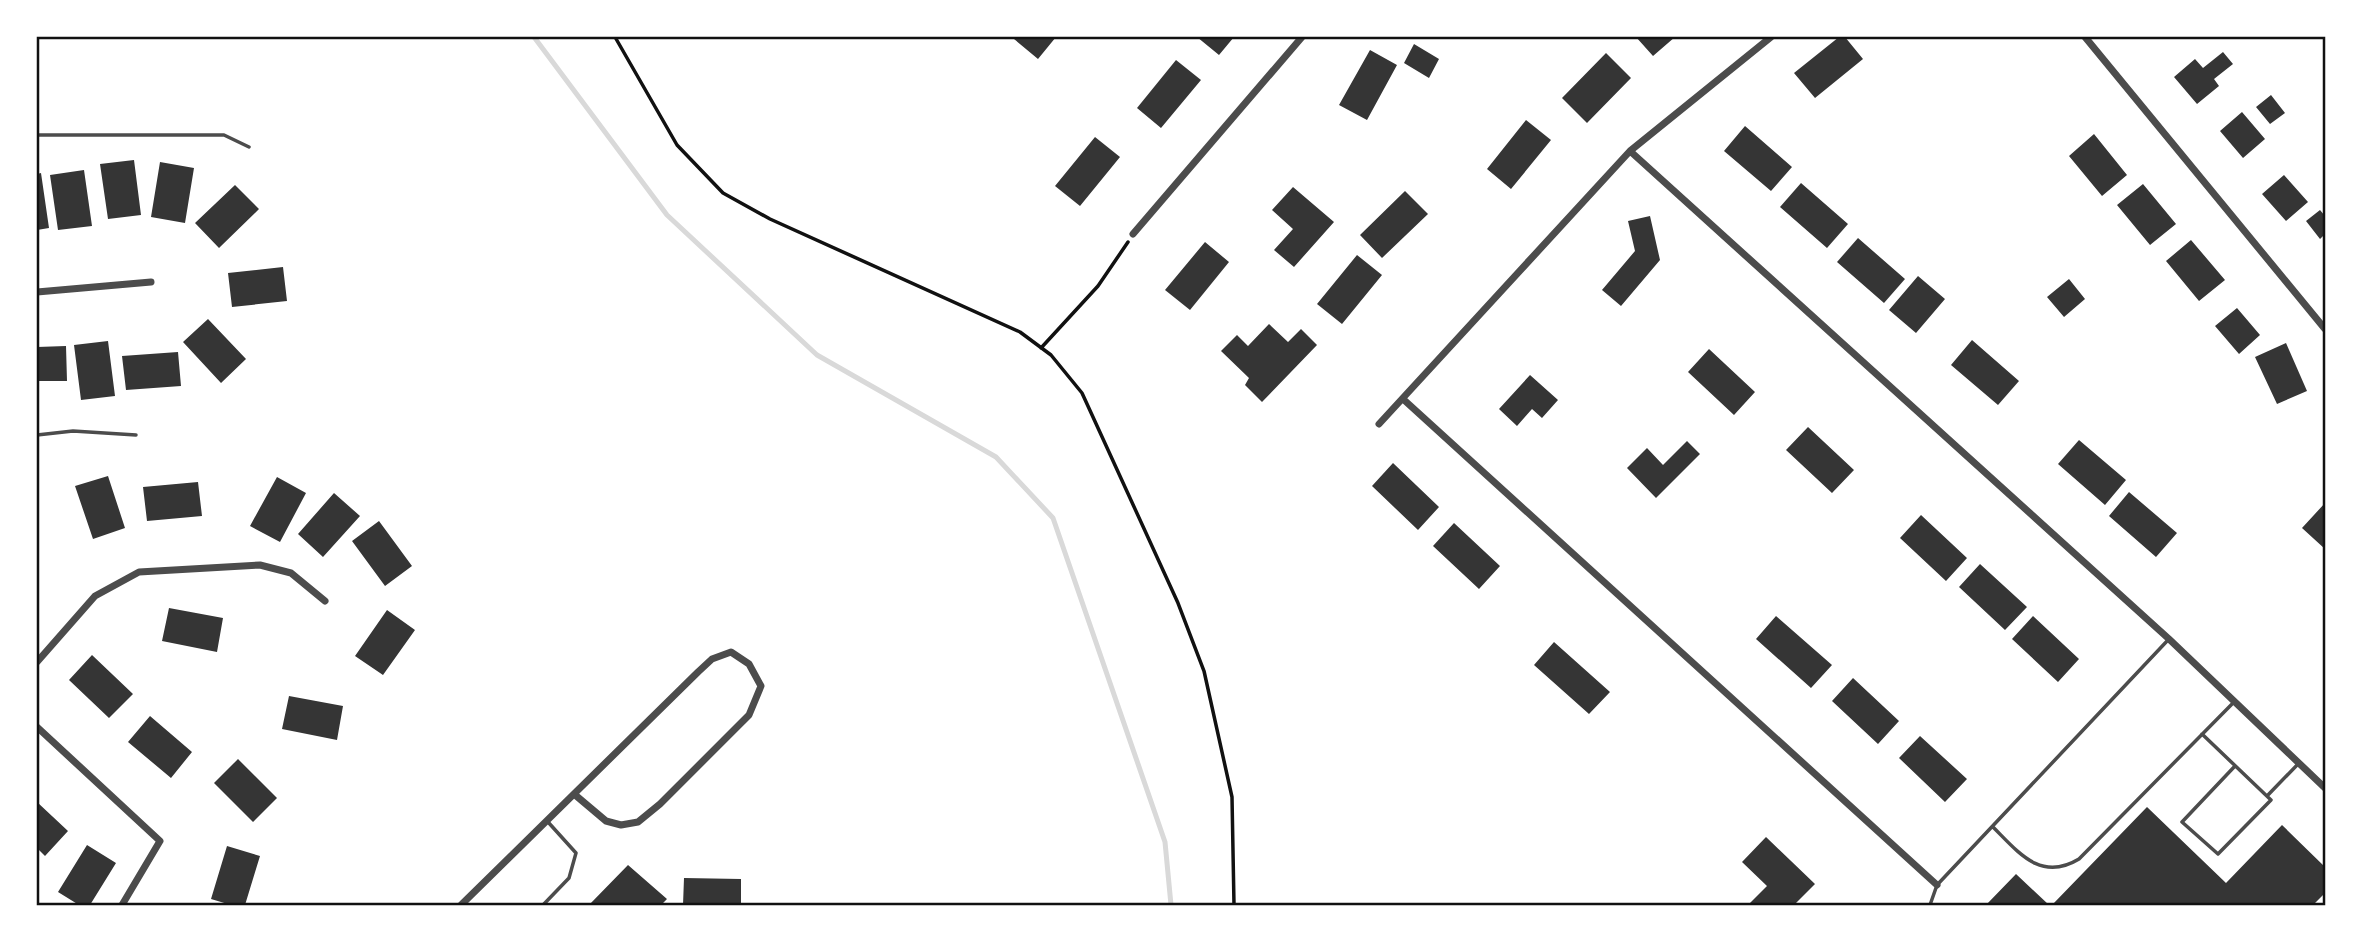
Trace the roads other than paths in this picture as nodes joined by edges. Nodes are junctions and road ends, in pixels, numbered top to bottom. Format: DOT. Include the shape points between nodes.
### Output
graph roads {
  1 [pos="1302,37"];
  2 [pos="1771,37"];
  3 [pos="2085,37"];
  4 [pos="37,135"];
  5 [pos="249,147"];
  6 [pos="1630,151"];
  7 [pos="1133,234"];
  8 [pos="151,282"];
  9 [pos="37,292"];
  10 [pos="2325,329"];
  11 [pos="1403,399"];
  12 [pos="1379,424"];
  13 [pos="37,435"];
  14 [pos="136,435"];
  15 [pos="325,601"];
  16 [pos="2169,639"];
  17 [pos="37,662"];
  18 [pos="2234,702"];
  19 [pos="37,727"];
  20 [pos="2202,734"];
  21 [pos="2299,763"];
  22 [pos="2235,766"];
  23 [pos="2325,788"];
  24 [pos="574,794"];
  25 [pos="2267,796"];
  26 [pos="547,821"];
  27 [pos="1993,827"];
  28 [pos="1937,885"];
  29 [pos="122,905"];
  30 [pos="461,905"];
  31 [pos="543,905"];
  32 [pos="1930,905"];
  1 -- 7 [label="street"];
  2 -- 6 [label="street"];
  3 -- 10 [label="street"];
  4 -- 5 [label="lane" via="224,135"];
  6 -- 11 [label="street"];
  6 -- 16 [label="street"];
  8 -- 9 [label="street"];
  11 -- 12 [label="street"];
  11 -- 28 [label="street"];
  13 -- 14 [label="lane" via="73,431"];
  15 -- 17 [label="street" via="291,573 260,565 139,572 95,596"];
  16 -- 18 [label="street"];
  16 -- 27 [label="lane"];
  18 -- 20 [label="lane"];
  18 -- 21 [label="street"];
  19 -- 29 [label="street" via="160,841"];
  20 -- 22 [label="lane"];
  20 -- 27 [label="lane" via="2066,867 2041,866 2024,858"];
  21 -- 23 [label="street"];
  21 -- 25 [label="lane"];
  22 -- 25 [label="lane"];
  22 -- 25 [label="lane" via="2182,822 2218,854 2270,800"];
  24 -- 24 [label="street" via="712,659 731,652 749,664 761,686 749,715 638,822 621,825 606,821"];
  24 -- 26 [label="street"];
  26 -- 30 [label="street"];
  26 -- 31 [label="lane" via="576,853 569,878"];
  27 -- 28 [label="lane"];
  28 -- 32 [label="lane"];
}
